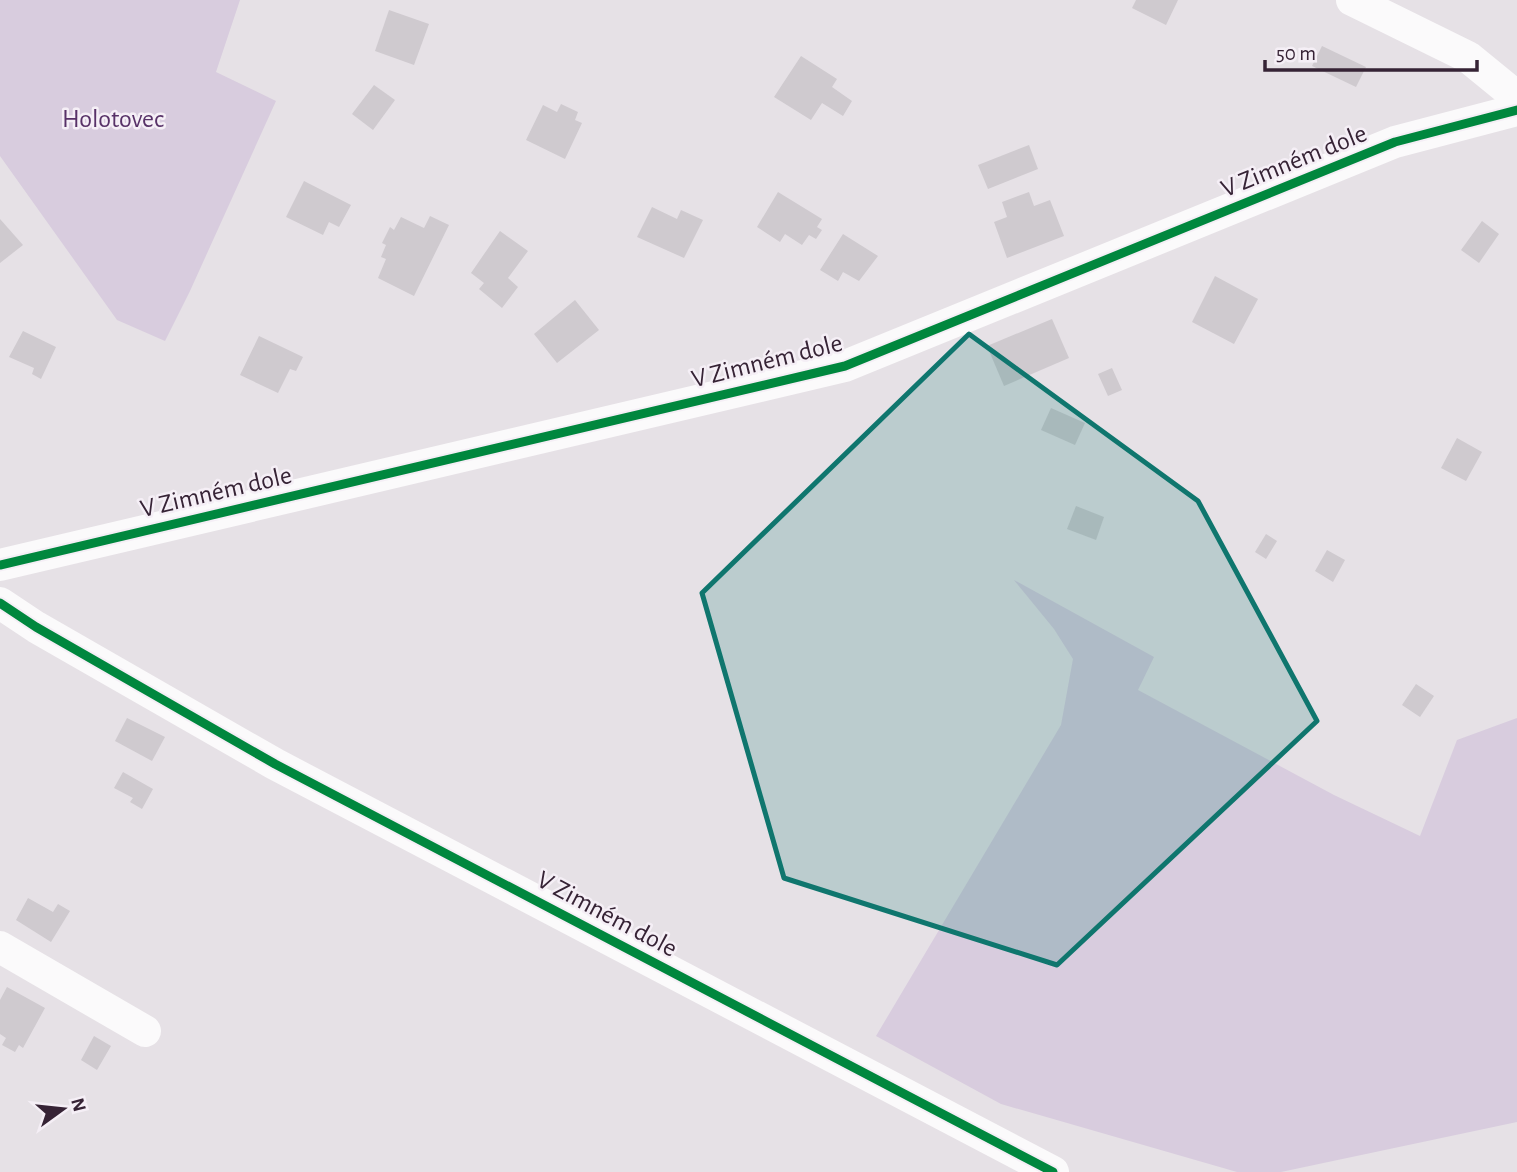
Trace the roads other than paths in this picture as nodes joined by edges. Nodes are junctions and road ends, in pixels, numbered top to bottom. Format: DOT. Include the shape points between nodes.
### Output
graph roads {
  1 [pos="1352,0"];
  2 [pos="1517,97"];
  3 [pos="1517,110"];
  4 [pos="0,565"];
  5 [pos="0,603"];
  6 [pos="0,947"];
  7 [pos="145,1031"];
  8 [pos="1053,1172"];
  1 -- 2 [label="street" via="1468,57"];
  3 -- 4 [label="street, V Zimném dole" via="1395,142 845,366"];
  5 -- 8 [label="street, V Zimném dole" via="275,764"];
  6 -- 7 [label="street"];
}
